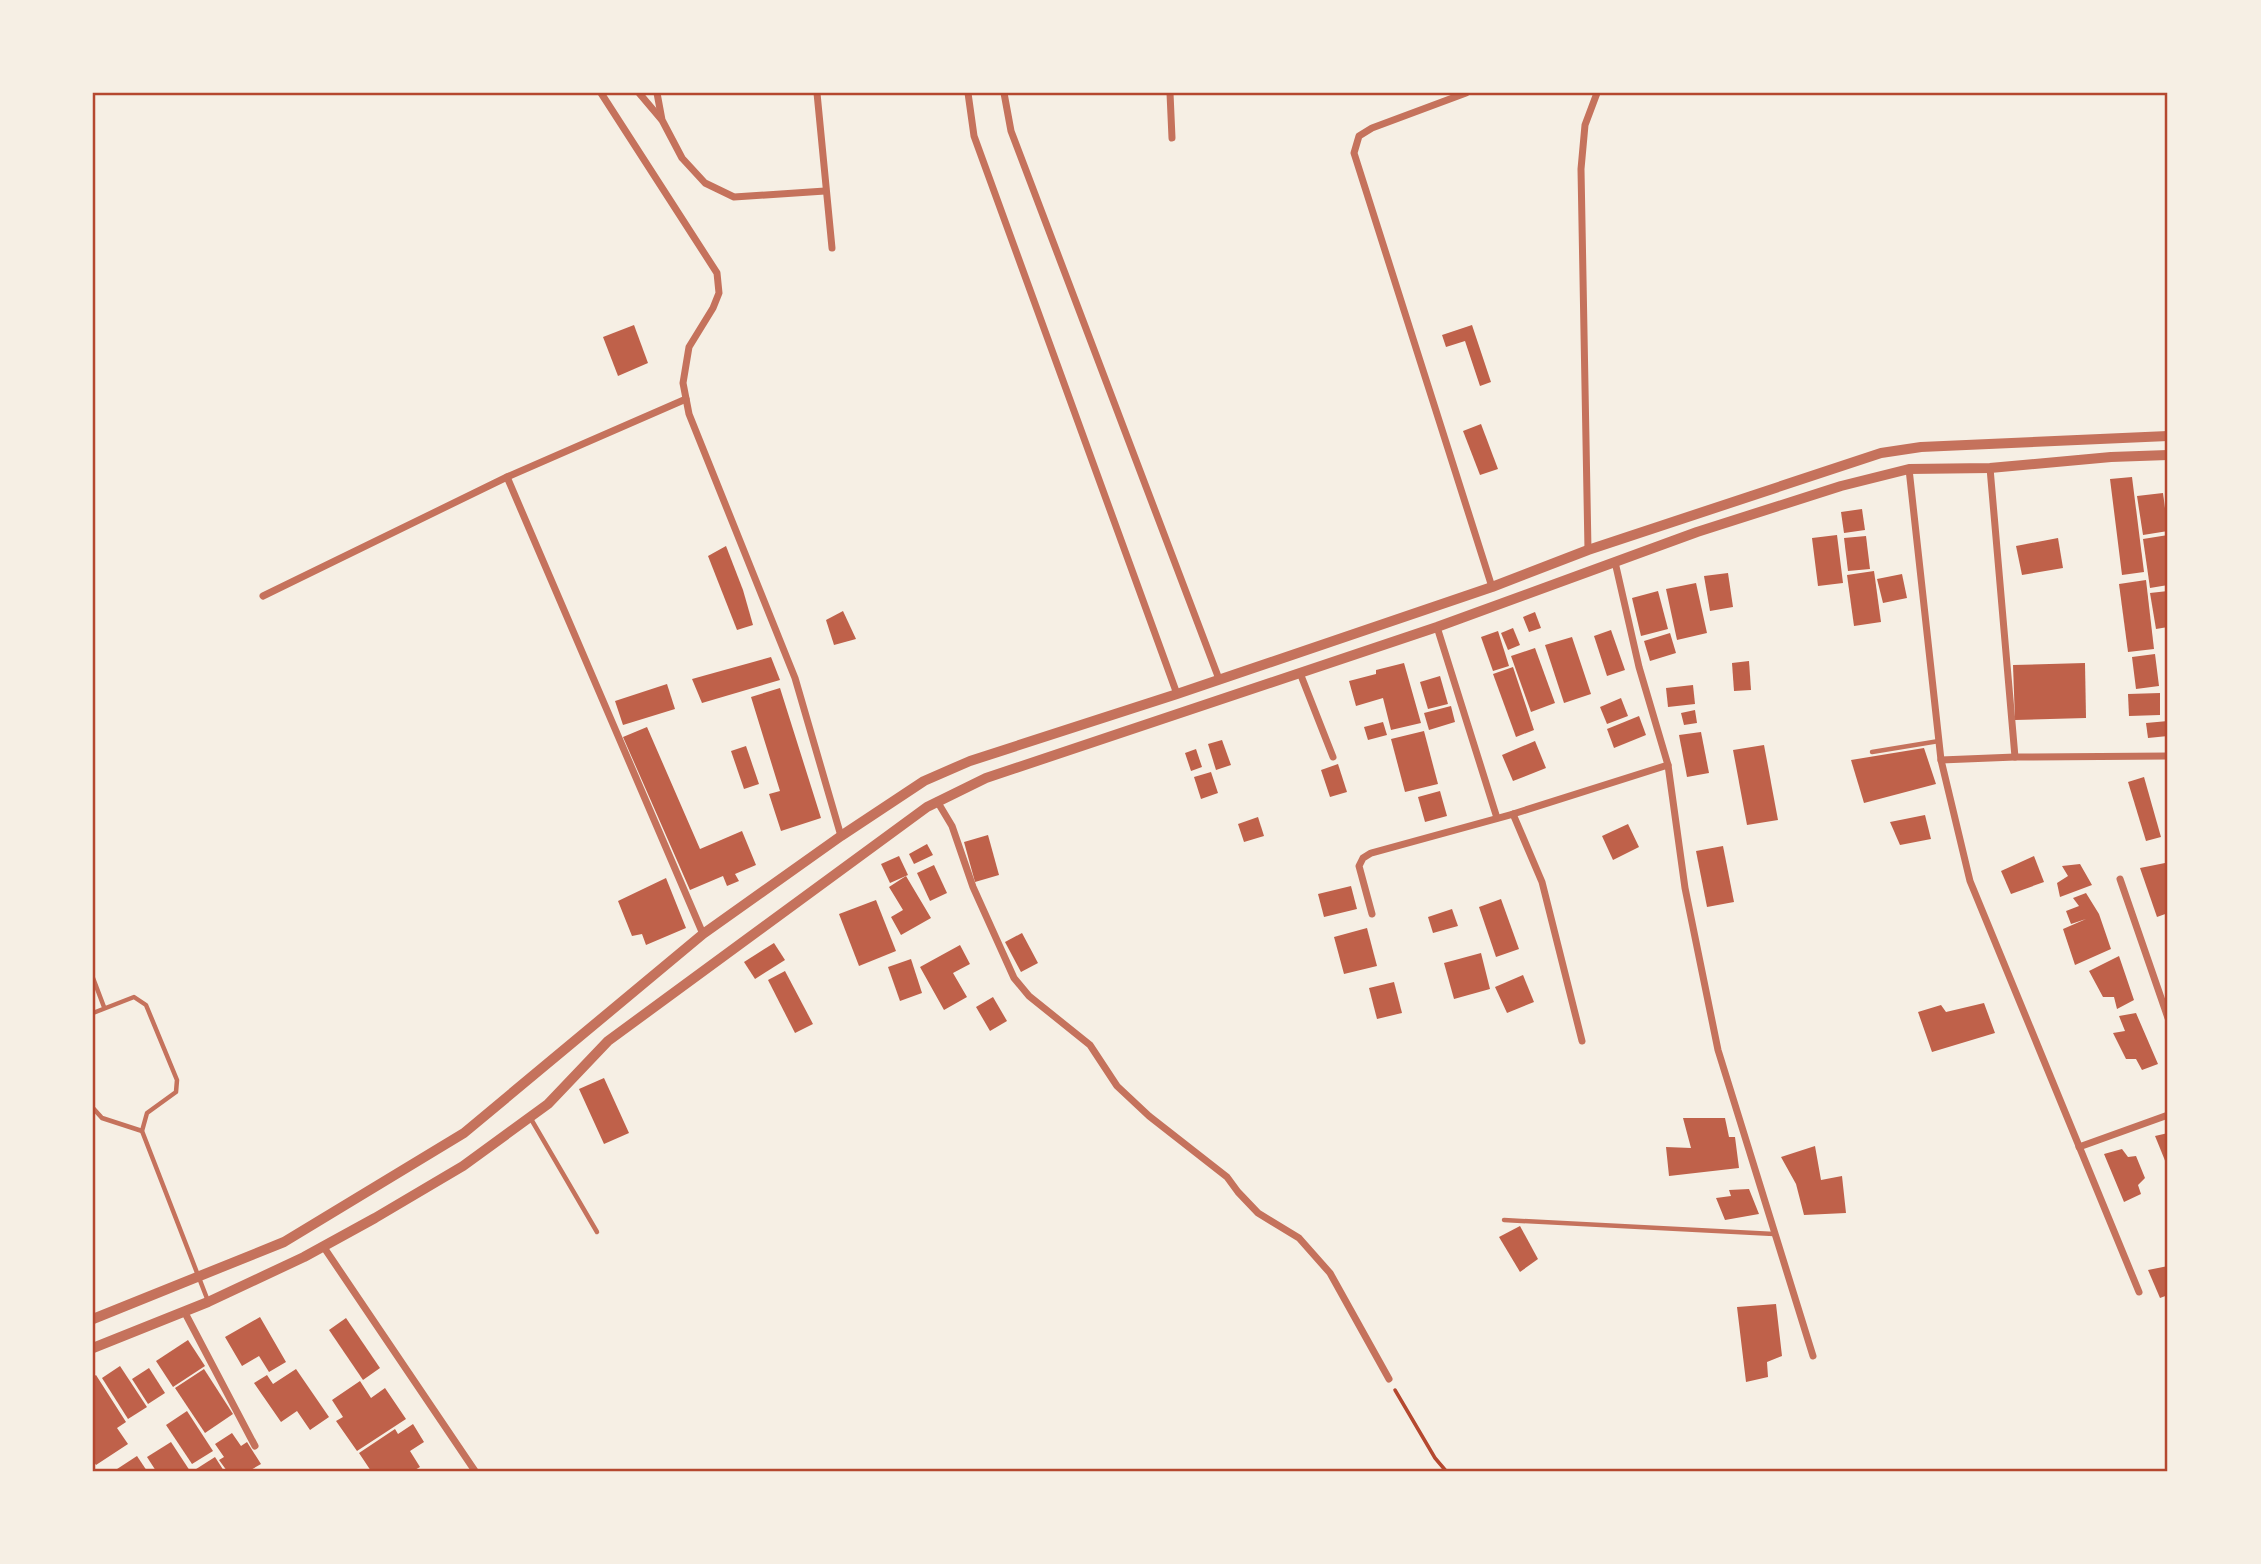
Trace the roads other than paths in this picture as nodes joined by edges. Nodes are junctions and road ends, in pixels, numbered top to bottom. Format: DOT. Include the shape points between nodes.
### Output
graph roads {
  1 [pos="601,93"];
  2 [pos="639,93"];
  3 [pos="657,93"];
  4 [pos="817,93"];
  5 [pos="968,93"];
  6 [pos="1004,93"];
  7 [pos="1170,93"];
  8 [pos="1466,93"];
  9 [pos="1597,93"];
  10 [pos="662,120"];
  11 [pos="1172,138"];
  12 [pos="825,191"];
  13 [pos="832,248"];
  14 [pos="686,399"];
  15 [pos="2168,436"];
  16 [pos="2168,455"];
  17 [pos="1990,468"];
  18 [pos="1909,469"];
  19 [pos="507,477"];
  20 [pos="1588,550"];
  21 [pos="1615,562"];
  22 [pos="1492,587"];
  23 [pos="263,597"];
  24 [pos="1437,627"];
  25 [pos="1300,673"];
  26 [pos="1219,679"];
  27 [pos="1177,694"];
  28 [pos="1939,741"];
  29 [pos="1872,752"];
  30 [pos="2168,756"];
  31 [pos="1334,757"];
  32 [pos="2015,757"];
  33 [pos="1941,760"];
  34 [pos="1668,765"];
  35 [pos="937,801"];
  36 [pos="1513,814"];
  37 [pos="1497,818"];
  38 [pos="841,836"];
  39 [pos="2120,879"];
  40 [pos="1372,914"];
  41 [pos="703,934"];
  42 [pos="93,978"];
  43 [pos="104,1007"];
  44 [pos="93,1013"];
  45 [pos="2168,1018"];
  46 [pos="1582,1041"];
  47 [pos="93,1108"];
  48 [pos="2168,1115"];
  49 [pos="531,1118"];
  50 [pos="142,1131"];
  51 [pos="2079,1147"];
  52 [pos="1504,1220"];
  53 [pos="597,1232"];
  54 [pos="1775,1234"];
  55 [pos="323,1246"];
  56 [pos="197,1277"];
  57 [pos="2139,1292"];
  58 [pos="208,1302"];
  59 [pos="184,1311"];
  60 [pos="93,1319"];
  61 [pos="93,1348"];
  62 [pos="1813,1356"];
  63 [pos="1389,1379"];
  64 [pos="255,1446"];
  65 [pos="475,1471"];
  1 -- 14 [label="street" via="717,273 719,293 713,309 689,347 683,383"];
  2 -- 10 [label="street"];
  3 -- 10 [label="street"];
  4 -- 12 [label="street"];
  5 -- 27 [label="street" via="974,136"];
  6 -- 26 [label="street" via="1011,131"];
  7 -- 11 [label="street"];
  8 -- 22 [label="street" via="1372,128 1359,136 1353,153"];
  9 -- 20 [label="street" via="1586,125 1581,169"];
  10 -- 12 [label="street" via="690,167 705,183 734,197"];
  12 -- 13 [label="street"];
  14 -- 19 [label="street"];
  14 -- 38 [label="street" via="795,678"];
  15 -- 20 [label="street" via="1901,448"];
  16 -- 17 [label="street"];
  17 -- 18 [label="street"];
  17 -- 32 [label="street"];
  18 -- 21 [label="street" via="1841,486"];
  18 -- 28 [label="street"];
  19 -- 23 [label="street"];
  19 -- 41 [label="street"];
  20 -- 22 [label="street"];
  21 -- 24 [label="street"];
  21 -- 34 [label="street"];
  22 -- 26 [label="street"];
  24 -- 25 [label="street"];
  24 -- 37 [label="street"];
  25 -- 31 [label="street"];
  25 -- 35 [label="street" via="986,778"];
  26 -- 27 [label="street"];
  27 -- 38 [label="street" via="970,761 925,781"];
  28 -- 29 [label="lane"];
  28 -- 33 [label="street"];
  30 -- 32 [label="street"];
  32 -- 33 [label="street"];
  33 -- 51 [label="street" via="1970,881"];
  34 -- 36 [label="street"];
  34 -- 54 [label="street" via="1685,888 1709,1010"];
  35 -- 49 [label="street" via="608,1041"];
  35 -- 63 [label="street" via="952,826 973,887 1014,978 1090,1045 1117,1086 1149,1116 1227,1177 1258,1213 1299,1238 1330,1273"];
  36 -- 37 [label="street"];
  36 -- 46 [label="street" via="1542,882"];
  37 -- 40 [label="street" via="1363,858 1360,866"];
  38 -- 41 [label="street"];
  39 -- 45 [label="street"];
  41 -- 56 [label="street" via="464,1133 284,1242"];
  42 -- 43 [label="lane"];
  43 -- 44 [label="lane"];
  43 -- 50 [label="lane" via="134,997 142,1001 177,1080 176,1091 147,1113"];
  47 -- 50 [label="lane" via="102,1118"];
  48 -- 51 [label="street"];
  49 -- 53 [label="lane"];
  49 -- 55 [label="street" via="463,1166"];
  50 -- 56 [label="lane"];
  51 -- 57 [label="street"];
  52 -- 54 [label="lane"];
  54 -- 62 [label="street"];
  55 -- 58 [label="street"];
  55 -- 65 [label="street"];
  56 -- 58 [label="lane"];
  56 -- 60 [label="street"];
  58 -- 59 [label="street"];
  59 -- 61 [label="street"];
  59 -- 64 [label="street"];
}
